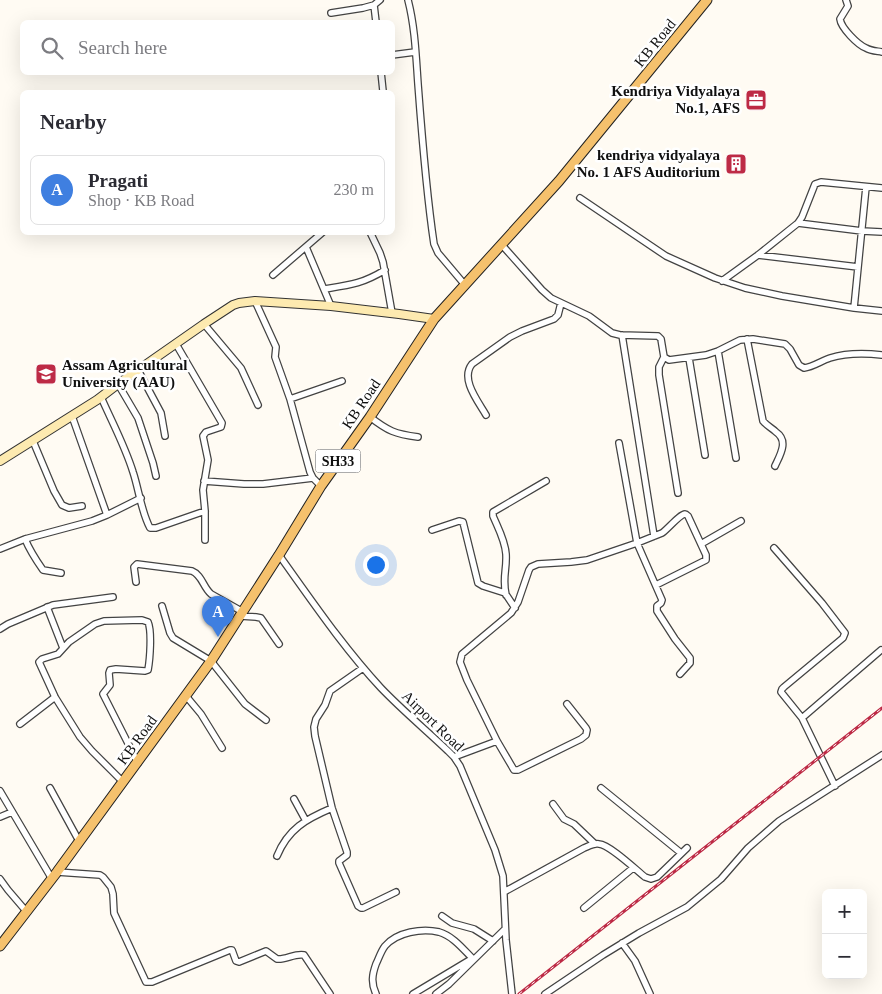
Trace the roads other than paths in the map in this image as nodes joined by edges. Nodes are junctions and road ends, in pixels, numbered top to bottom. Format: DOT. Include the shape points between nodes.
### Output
graph roads {
  1 [pos="380,0"];
  2 [pos="408,0"];
  3 [pos="708,0"];
  4 [pos="846,0"];
  5 [pos="374,5"];
  6 [pos="330,13"];
  7 [pos="376,20"];
  8 [pos="415,52"];
  9 [pos="882,52"];
  10 [pos="395,55"];
  11 [pos="381,75"];
  12 [pos="383,90"];
  13 [pos="866,187"];
  14 [pos="882,188"];
  15 [pos="580,198"];
  16 [pos="798,223"];
  17 [pos="862,231"];
  18 [pos="882,232"];
  19 [pos="320,235"];
  20 [pos="371,235"];
  21 [pos="501,244"];
  22 [pos="306,247"];
  23 [pos="758,255"];
  24 [pos="858,267"];
  25 [pos="385,270"];
  26 [pos="273,275"];
  27 [pos="722,281"];
  28 [pos="465,285"];
  29 [pos="324,289"];
  30 [pos="256,301"];
  31 [pos="561,303"];
  32 [pos="331,306"];
  33 [pos="854,308"];
  34 [pos="882,311"];
  35 [pos="392,313"];
  36 [pos="434,319"];
  37 [pos="204,324"];
  38 [pos="622,335"];
  39 [pos="747,339"];
  40 [pos="176,344"];
  41 [pos="718,351"];
  42 [pos="882,355"];
  43 [pos="664,357"];
  44 [pos="688,358"];
  45 [pos="138,370"];
  46 [pos="342,381"];
  47 [pos="118,384"];
  48 [pos="101,397"];
  49 [pos="290,399"];
  50 [pos="258,405"];
  51 [pos="486,415"];
  52 [pos="72,416"];
  53 [pos="370,417"];
  54 [pos="165,436"];
  55 [pos="418,437"];
  56 [pos="33,440"];
  57 [pos="619,442"];
  58 [pos="705,456"];
  59 [pos="736,458"];
  60 [pos="0,461"];
  61 [pos="775,466"];
  62 [pos="156,476"];
  63 [pos="313,478"];
  64 [pos="546,480"];
  65 [pos="204,481"];
  66 [pos="321,486"];
  67 [pos="678,493"];
  68 [pos="141,498"];
  69 [pos="82,506"];
  70 [pos="205,511"];
  71 [pos="107,515"];
  72 [pos="741,521"];
  73 [pos="432,530"];
  74 [pos="654,536"];
  75 [pos="25,539"];
  76 [pos="205,540"];
  77 [pos="637,543"];
  78 [pos="701,544"];
  79 [pos="774,548"];
  80 [pos="0,549"];
  81 [pos="279,555"];
  82 [pos="61,573"];
  83 [pos="136,582"];
  84 [pos="656,585"];
  85 [pos="506,594"];
  86 [pos="113,597"];
  87 [pos="162,606"];
  88 [pos="47,607"];
  89 [pos="515,608"];
  90 [pos="241,614"];
  91 [pos="0,629"];
  92 [pos="279,644"];
  93 [pos="63,648"];
  94 [pos="881,650"];
  95 [pos="211,661"];
  96 [pos="363,668"];
  97 [pos="680,674"];
  98 [pos="186,696"];
  99 [pos="56,697"];
  100 [pos="568,704"];
  101 [pos="802,718"];
  102 [pos="266,720"];
  103 [pos="20,724"];
  104 [pos="498,741"];
  105 [pos="222,748"];
  106 [pos="882,755"];
  107 [pos="454,757"];
  108 [pos="138,763"];
  109 [pos="123,782"];
  110 [pos="835,786"];
  111 [pos="50,788"];
  112 [pos="601,788"];
  113 [pos="0,791"];
  114 [pos="294,799"];
  115 [pos="553,804"];
  116 [pos="332,808"];
  117 [pos="12,812"];
  118 [pos="0,817"];
  119 [pos="306,821"];
  120 [pos="80,842"];
  121 [pos="595,844"];
  122 [pos="687,848"];
  123 [pos="681,853"];
  124 [pos="277,856"];
  125 [pos="633,868"];
  126 [pos="54,876"];
  127 [pos="0,879"];
  128 [pos="396,892"];
  129 [pos="504,892"];
  130 [pos="584,908"];
  131 [pos="26,911"];
  132 [pos="442,916"];
  133 [pos="506,929"];
  134 [pos="4,933"];
  135 [pos="493,941"];
  136 [pos="622,943"];
  137 [pos="0,946"];
  138 [pos="475,958"];
  139 [pos="330,994"];
  140 [pos="376,994"];
  141 [pos="413,994"];
  142 [pos="436,994"];
  143 [pos="512,994"];
  144 [pos="545,994"];
  145 [pos="650,994"];
  1 -- 5 [label="street"];
  2 -- 8 [label="street"];
  3 -- 21 [label="main road, KB Road / SH33" via="558,181"];
  4 -- 9 [label="street" via="848,6 840,19 841,24 862,46"];
  5 -- 6 [label="street"];
  5 -- 7 [label="street"];
  8 -- 10 [label="street"];
  8 -- 28 [label="street" via="434,244"];
  11 -- 12 [label="street"];
  13 -- 14 [label="street"];
  13 -- 16 [label="street" via="815,184"];
  13 -- 17 [label="street"];
  15 -- 27 [label="street" via="666,256"];
  16 -- 17 [label="street"];
  16 -- 23 [label="street"];
  17 -- 18 [label="street"];
  17 -- 24 [label="street"];
  19 -- 22 [label="street"];
  20 -- 25 [label="street"];
  21 -- 28 [label="main road, KB Road / SH33"];
  21 -- 31 [label="street" via="542,290"];
  22 -- 26 [label="street"];
  22 -- 29 [label="street"];
  23 -- 24 [label="street"];
  23 -- 27 [label="street"];
  24 -- 33 [label="street"];
  25 -- 29 [label="street" via="360,283"];
  25 -- 35 [label="street"];
  27 -- 33 [label="street" via="768,293"];
  28 -- 36 [label="main road, KB Road / SH33"];
  29 -- 32 [label="street"];
  30 -- 32 [label="main road"];
  30 -- 37 [label="main road" via="233,305"];
  30 -- 49 [label="street" via="276,347 275,357"];
  31 -- 38 [label="street" via="589,316 612,333"];
  31 -- 51 [label="street" via="554,319 510,337 469,367 469,383"];
  32 -- 35 [label="main road"];
  33 -- 34 [label="street"];
  35 -- 36 [label="main road"];
  36 -- 53 [label="main road, KB Road / SH33"];
  37 -- 40 [label="main road"];
  37 -- 50 [label="street" via="241,368"];
  38 -- 43 [label="street" via="658,336"];
  38 -- 74 [label="street"];
  39 -- 41 [label="street"];
  39 -- 42 [label="street" via="785,344 804,368 836,356"];
  39 -- 61 [label="street" via="763,422 782,440"];
  40 -- 45 [label="main road"];
  40 -- 65 [label="street" via="222,423 221,427 203,436 208,460"];
  41 -- 44 [label="street"];
  41 -- 59 [label="street"];
  43 -- 44 [label="street" via="669,360"];
  43 -- 67 [label="street" via="659,375"];
  44 -- 58 [label="street"];
  45 -- 47 [label="main road"];
  45 -- 54 [label="street" via="161,413"];
  46 -- 49 [label="street"];
  47 -- 48 [label="main road"];
  47 -- 62 [label="street" via="138,418"];
  48 -- 52 [label="main road"];
  48 -- 68 [label="street" via="130,463"];
  49 -- 63 [label="street"];
  52 -- 56 [label="main road"];
  52 -- 71 [label="street"];
  53 -- 55 [label="street" via="388,430"];
  53 -- 66 [label="main road, KB Road / SH33"];
  56 -- 60 [label="main road"];
  56 -- 69 [label="street" via="62,505 70,508"];
  57 -- 77 [label="street"];
  63 -- 65 [label="street" via="263,484"];
  63 -- 66 [label="street"];
  64 -- 85 [label="street" via="492,514 505,548"];
  65 -- 70 [label="street"];
  66 -- 81 [label="main road, KB Road / SH33"];
  68 -- 70 [label="street" via="152,529"];
  68 -- 71 [label="street"];
  70 -- 76 [label="street"];
  71 -- 75 [label="street"];
  72 -- 78 [label="street"];
  73 -- 85 [label="street" via="463,522 478,583"];
  74 -- 77 [label="street"];
  74 -- 78 [label="street" via="687,514"];
  75 -- 80 [label="street"];
  75 -- 82 [label="street" via="43,570"];
  77 -- 84 [label="street"];
  77 -- 89 [label="street" via="587,560 534,565 528,570"];
  78 -- 84 [label="street" via="706,558 704,562"];
  79 -- 101 [label="street" via="845,633 782,689 781,692"];
  81 -- 90 [label="main road, KB Road / SH33"];
  81 -- 96 [label="street, Airport Road"];
  83 -- 90 [label="street" via="134,567 137,564 192,571 198,574 211,594"];
  84 -- 97 [label="street" via="662,600 656,606 657,611 690,658 690,663"];
  85 -- 89 [label="street"];
  86 -- 88 [label="street"];
  87 -- 95 [label="street" via="171,636"];
  88 -- 91 [label="street"];
  88 -- 93 [label="street"];
  89 -- 104 [label="street" via="465,650 460,658 467,680"];
  90 -- 92 [label="street" via="261,618"];
  90 -- 95 [label="main road, KB Road / SH33"];
  93 -- 99 [label="street" via="58,654 39,662"];
  93 -- 108 [label="street" via="99,622 148,622 151,633 148,670 110,670 110,685 103,694"];
  94 -- 101 [label="street"];
  95 -- 98 [label="main road, KB Road / SH33"];
  95 -- 102 [label="street" via="245,704"];
  96 -- 107 [label="street, Airport Road"];
  96 -- 116 [label="street" via="330,691 315,724"];
  98 -- 105 [label="street"];
  98 -- 108 [label="main road, KB Road / SH33"];
  99 -- 103 [label="street"];
  99 -- 109 [label="street" via="83,742"];
  100 -- 104 [label="street" via="587,730 581,739 516,770"];
  101 -- 110 [label="street"];
  104 -- 107 [label="street"];
  106 -- 110 [label="street"];
  107 -- 129 [label="street, Airport Road" via="494,850"];
  108 -- 109 [label="main road, KB Road / SH33"];
  109 -- 120 [label="main road, KB Road / SH33"];
  110 -- 136 [label="street" via="768,830 721,879 687,907"];
  111 -- 120 [label="street"];
  112 -- 123 [label="street"];
  113 -- 117 [label="street"];
  114 -- 119 [label="street"];
  115 -- 121 [label="street" via="564,819"];
  116 -- 119 [label="street"];
  116 -- 128 [label="street" via="346,852 339,862 358,906 363,908"];
  117 -- 118 [label="street"];
  117 -- 126 [label="street"];
  119 -- 124 [label="street" via="284,841"];
  120 -- 126 [label="main road, KB Road / SH33"];
  121 -- 125 [label="street" via="608,847"];
  121 -- 129 [label="street"];
  122 -- 123 [label="street"];
  123 -- 125 [label="street" via="654,879"];
  125 -- 130 [label="street"];
  126 -- 131 [label="main road, KB Road / SH33"];
  126 -- 139 [label="street" via="94,874 109,883 113,890 114,913 146,982 230,950 238,962 266,950 277,959 304,955"];
  127 -- 131 [label="street"];
  129 -- 133 [label="street, Airport Road"];
  131 -- 134 [label="main road, KB Road / SH33"];
  132 -- 135 [label="street"];
  133 -- 135 [label="street"];
  133 -- 143 [label="street, Airport Road"];
  134 -- 137 [label="main road, KB Road / SH33"];
  135 -- 138 [label="street"];
  136 -- 144 [label="street"];
  136 -- 145 [label="street" via="635,961"];
  138 -- 140 [label="street" via="440,932 425,930 401,935 387,944 379,957 372,979"];
  138 -- 141 [label="street"];
  138 -- 142 [label="street"];
}
